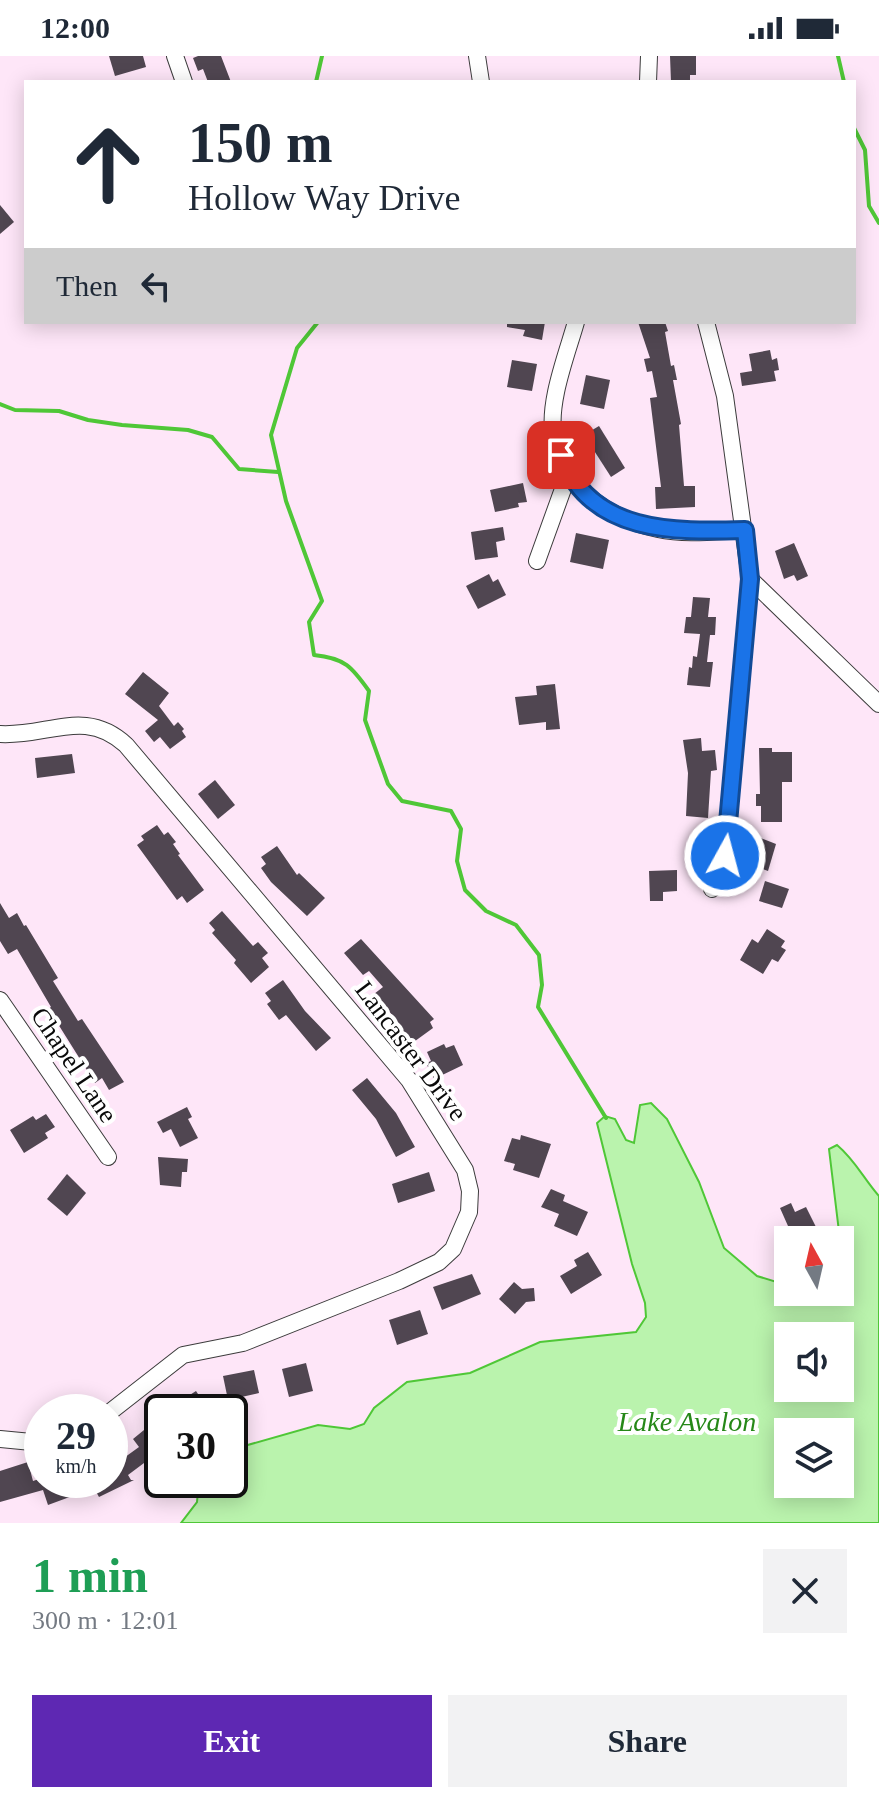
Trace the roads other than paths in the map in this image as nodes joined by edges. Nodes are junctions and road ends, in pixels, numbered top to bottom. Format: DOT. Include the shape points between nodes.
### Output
graph roads {
  1 [pos="175,56"];
  2 [pos="477,56"];
  3 [pos="649,56"];
  4 [pos="183,80"];
  5 [pos="481,80"];
  6 [pos="648,80"];
  7 [pos="576,324"];
  8 [pos="707,324"];
  9 [pos="568,475"];
  10 [pos="745,530"];
  11 [pos="537,561"];
  12 [pos="750,579"];
  13 [pos="879,704"];
  14 [pos="0,734"];
  15 [pos="712,889"];
  16 [pos="0,1000"];
  17 [pos="108,1157"];
  18 [pos="128,1398"];
  19 [pos="0,1439"];
  20 [pos="24,1441"];
  1 -- 4 [label="street"];
  2 -- 5 [label="street"];
  3 -- 6 [label="street"];
  7 -- 9 [label="street" via="555,407 554,436"];
  8 -- 10 [label="street" via="725,396"];
  9 -- 10 [label="street" via="583,495 606,509 660,530"];
  9 -- 11 [label="street"];
  10 -- 12 [label="street"];
  12 -- 13 [label="street"];
  12 -- 15 [label="street" via="725,856"];
  14 -- 18 [label="street, Lancaster Drive" via="100,727 126,745 409,1080 454,1149 470,1191 462,1234 439,1262 243,1343 183,1355"];
  16 -- 17 [label="street, Chapel Lane"];
  19 -- 20 [label="street"];
}
